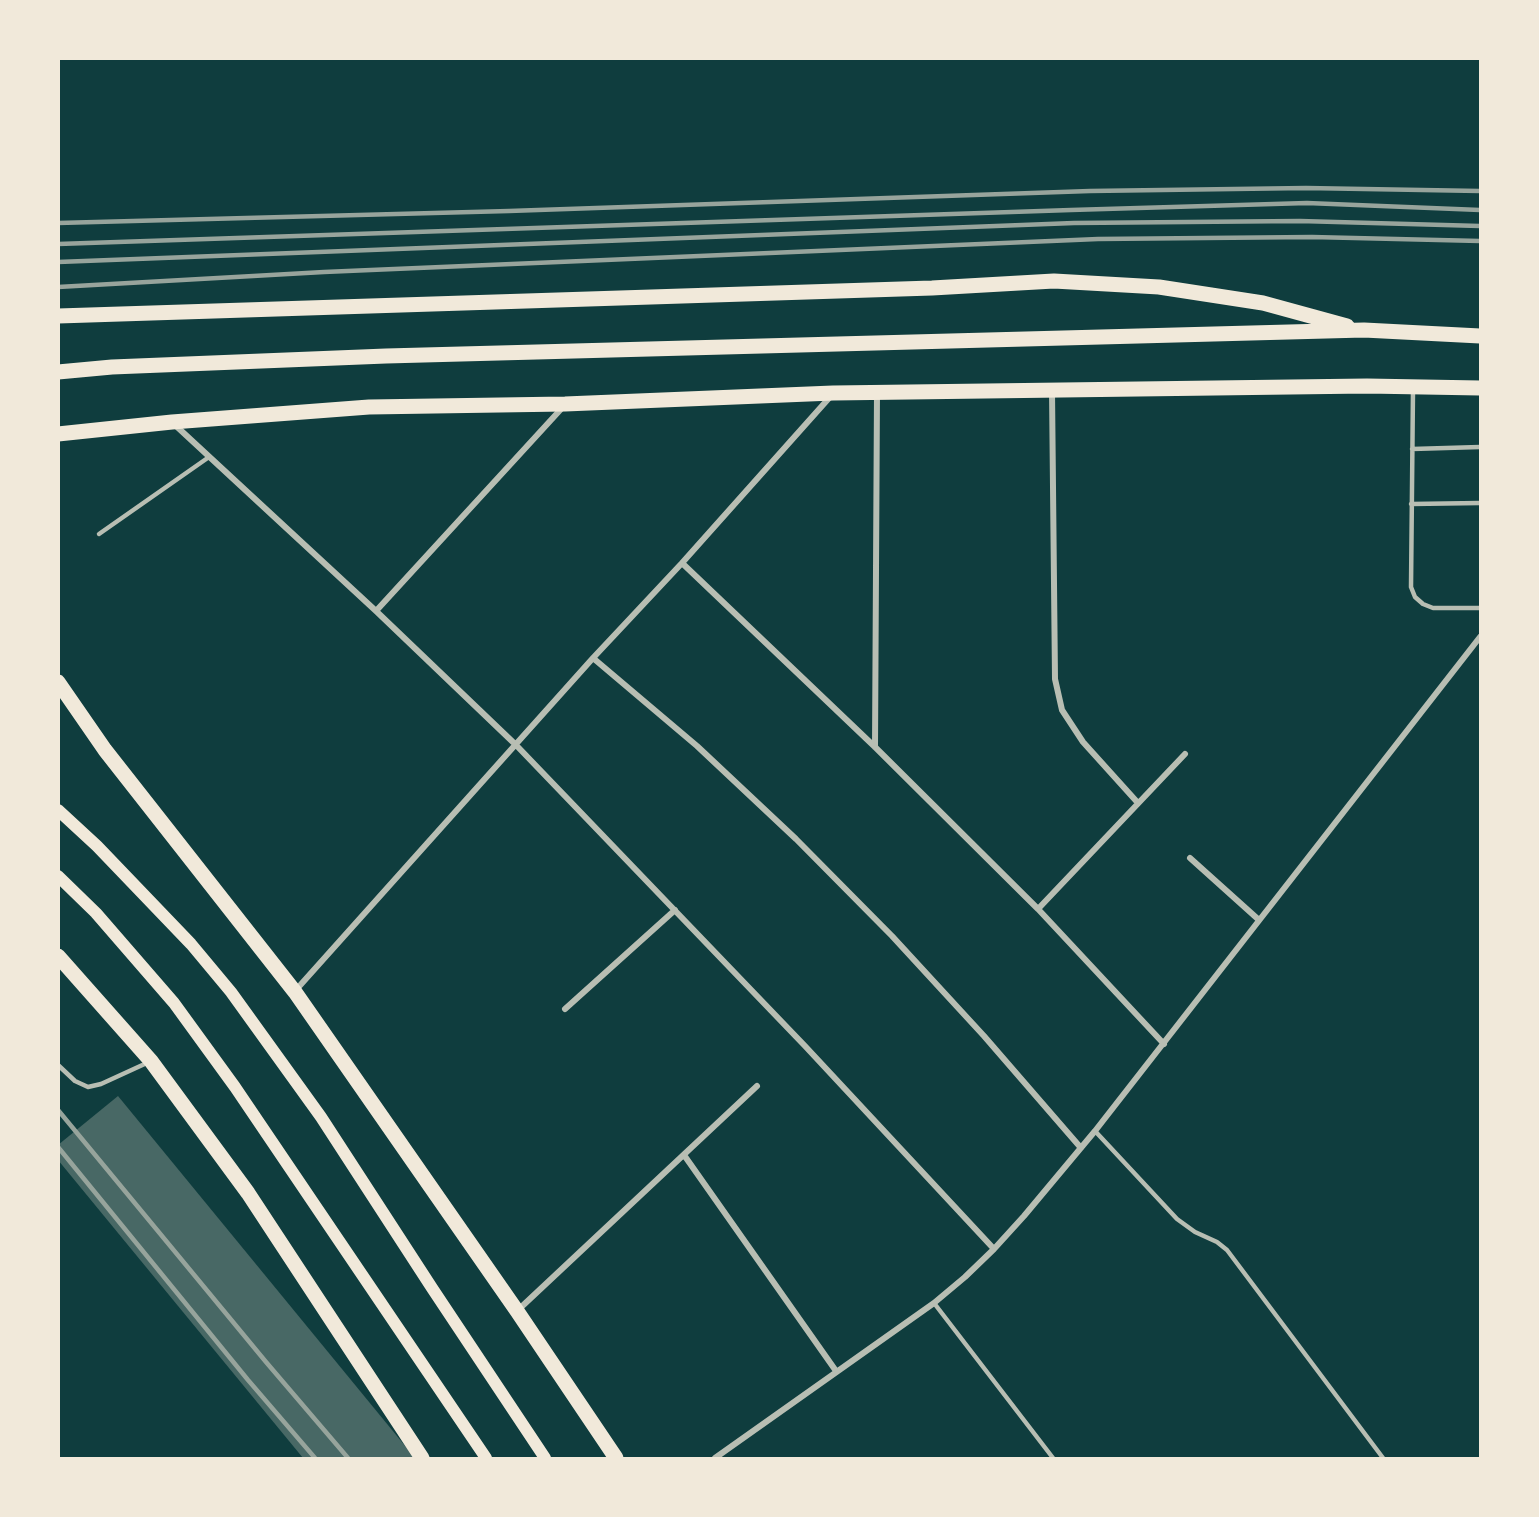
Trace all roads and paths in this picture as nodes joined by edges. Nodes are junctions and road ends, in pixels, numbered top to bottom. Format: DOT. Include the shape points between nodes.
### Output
graph roads {
  1 [pos="58,316"];
  2 [pos="1364,330"];
  3 [pos="1480,336"];
  4 [pos="58,372"];
  5 [pos="1413,387"];
  6 [pos="1480,388"];
  7 [pos="1052,391"];
  8 [pos="833,393"];
  9 [pos="877,393"];
  10 [pos="565,404"];
  11 [pos="172,422"];
  12 [pos="58,434"];
  13 [pos="1480,447"];
  14 [pos="1412,449"];
  15 [pos="209,457"];
  16 [pos="1480,503"];
  17 [pos="1412,504"];
  18 [pos="99,534"];
  19 [pos="682,563"];
  20 [pos="1480,608"];
  21 [pos="376,611"];
  22 [pos="1480,637"];
  23 [pos="593,658"];
  24 [pos="58,682"];
  25 [pos="516,745"];
  26 [pos="876,747"];
  27 [pos="1185,754"];
  28 [pos="1138,803"];
  29 [pos="58,810"];
  30 [pos="1190,858"];
  31 [pos="58,876"];
  32 [pos="1038,909"];
  33 [pos="675,910"];
  34 [pos="1259,920"];
  35 [pos="58,956"];
  36 [pos="295,992"];
  37 [pos="565,1009"];
  38 [pos="1164,1044"];
  39 [pos="151,1061"];
  40 [pos="58,1065"];
  41 [pos="757,1086"];
  42 [pos="1095,1131"];
  43 [pos="1081,1148"];
  44 [pos="684,1155"];
  45 [pos="994,1249"];
  46 [pos="934,1303"];
  47 [pos="517,1311"];
  48 [pos="836,1371"];
  49 [pos="422,1458"];
  50 [pos="486,1458"];
  51 [pos="545,1458"];
  52 [pos="616,1458"];
  53 [pos="715,1458"];
  54 [pos="1053,1458"];
  55 [pos="1383,1458"];
  1 -- 2 [label="main road" via="1054,281 1159,287 1263,303"];
  2 -- 3 [label="main road"];
  2 -- 4 [label="main road" via="386,356"];
  5 -- 6 [label="main road"];
  5 -- 7 [label="main road"];
  5 -- 14 [label="lane"];
  7 -- 9 [label="main road"];
  7 -- 28 [label="street" via="1055,679 1062,710 1083,742"];
  8 -- 9 [label="main road"];
  8 -- 10 [label="main road"];
  8 -- 19 [label="street"];
  9 -- 26 [label="street"];
  10 -- 11 [label="main road" via="369,407"];
  10 -- 21 [label="street"];
  11 -- 12 [label="main road"];
  11 -- 15 [label="street"];
  13 -- 14 [label="lane"];
  14 -- 17 [label="lane"];
  15 -- 18 [label="lane"];
  15 -- 21 [label="street"];
  16 -- 17 [label="lane"];
  17 -- 20 [label="lane" via="1411,587 1415,597 1433,608"];
  19 -- 23 [label="street"];
  19 -- 26 [label="street"];
  21 -- 25 [label="street"];
  22 -- 34 [label="street"];
  23 -- 25 [label="street"];
  23 -- 43 [label="street" via="697,746 812,855 984,1036"];
  24 -- 36 [label="main road" via="105,750"];
  25 -- 33 [label="street"];
  25 -- 36 [label="street"];
  26 -- 32 [label="street"];
  27 -- 28 [label="street"];
  28 -- 32 [label="street"];
  29 -- 51 [label="main road" via="176,928 231,992 321,1117"];
  30 -- 34 [label="street"];
  31 -- 50 [label="main road" via="96,913 174,1003"];
  32 -- 38 [label="street"];
  33 -- 37 [label="street"];
  33 -- 45 [label="street"];
  34 -- 38 [label="street"];
  35 -- 39 [label="main road"];
  36 -- 47 [label="main road"];
  38 -- 42 [label="street"];
  39 -- 40 [label="lane" via="88,1087"];
  39 -- 49 [label="main road" via="248,1193"];
  41 -- 44 [label="street"];
  42 -- 43 [label="street"];
  42 -- 55 [label="lane" via="1177,1219 1227,1250"];
  43 -- 45 [label="street"];
  44 -- 47 [label="street"];
  44 -- 48 [label="street"];
  45 -- 46 [label="street"];
  46 -- 48 [label="street"];
  46 -- 54 [label="lane"];
  47 -- 52 [label="main road"];
  48 -- 53 [label="street"];
}
